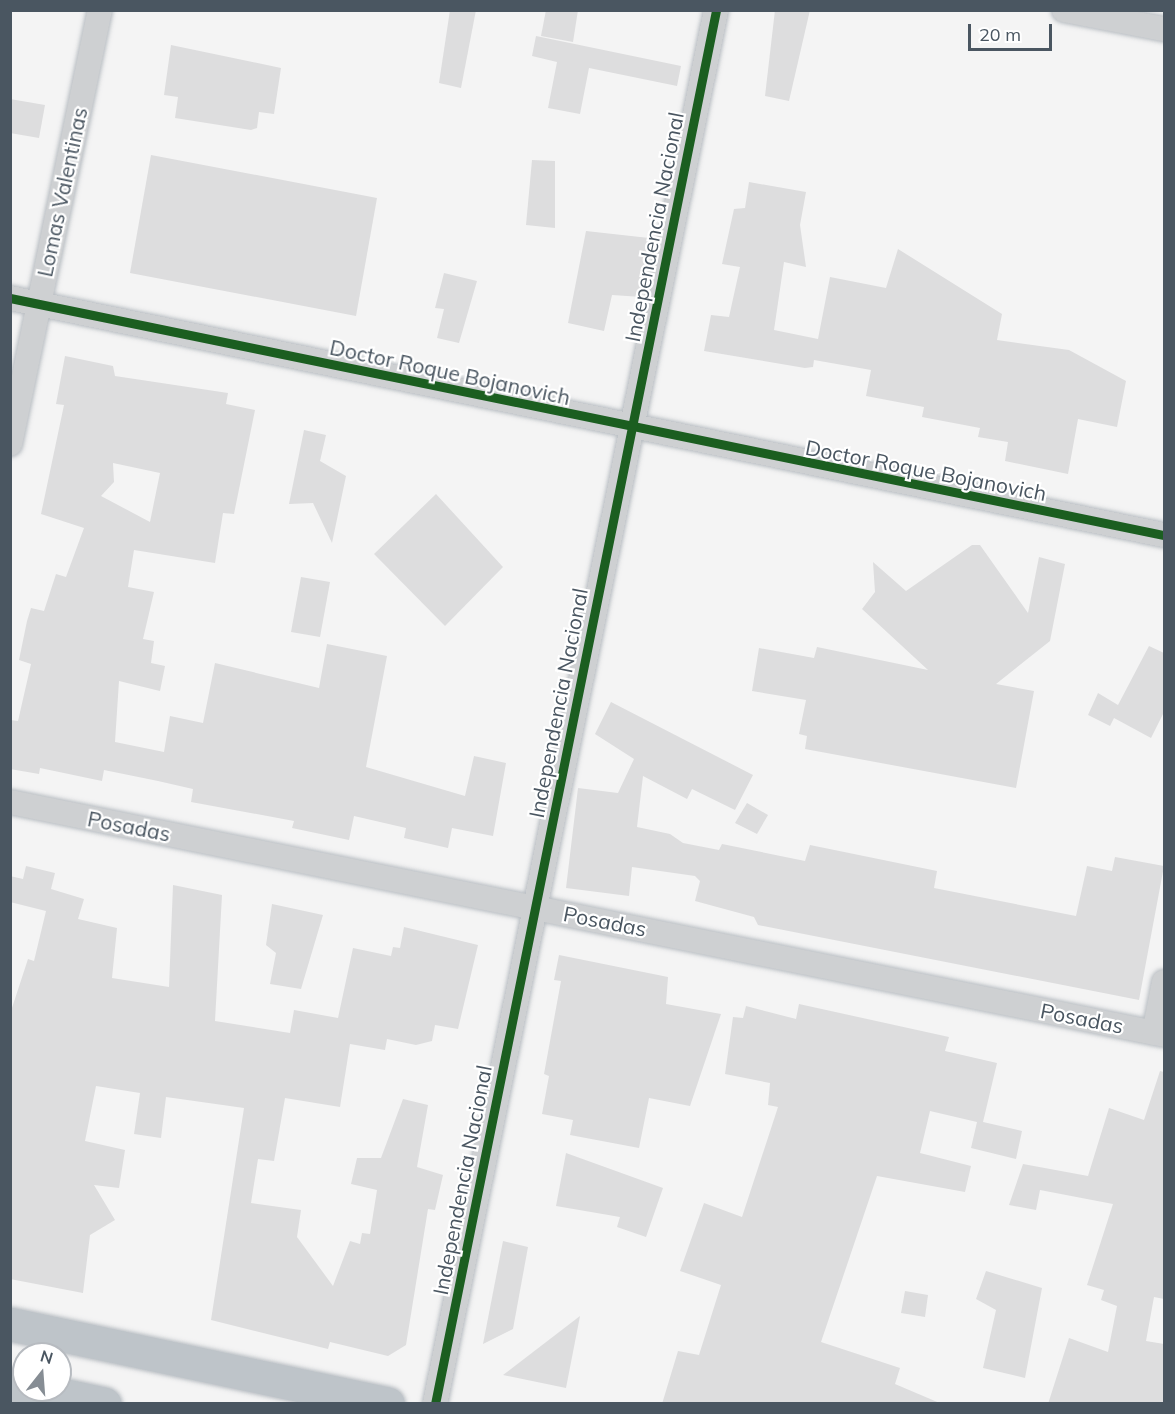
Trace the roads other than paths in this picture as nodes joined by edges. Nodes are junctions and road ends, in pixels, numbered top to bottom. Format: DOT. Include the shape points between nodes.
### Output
graph roads {
  1 [pos="100,10"];
  2 [pos="716,10"];
  3 [pos="1064,10"];
  4 [pos="1164,29"];
  5 [pos="10,298"];
  6 [pos="39,304"];
  7 [pos="632,430"];
  8 [pos="10,444"];
  9 [pos="1164,535"];
  10 [pos="10,802"];
  11 [pos="535,907"];
  12 [pos="1164,982"];
  13 [pos="1159,1034"];
  14 [pos="10,1324"];
  15 [pos="72,1397"];
  16 [pos="105,1404"];
  17 [pos="388,1404"];
  18 [pos="435,1404"];
  1 -- 6 [label="street, Lomas Valentinas"];
  2 -- 7 [label="street, Independencia Nacional"];
  3 -- 4 [label="street"];
  5 -- 6 [label="street, Doctor Roque Bojanovich"];
  6 -- 7 [label="street, Doctor Roque Bojanovich"];
  6 -- 8 [label="street, Lomas Valentinas"];
  7 -- 9 [label="street, Doctor Roque Bojanovich"];
  7 -- 11 [label="street, Independencia Nacional"];
  10 -- 11 [label="street, Posadas"];
  11 -- 13 [label="street, Posadas"];
  11 -- 18 [label="street, Independencia Nacional"];
  12 -- 13 [label="street"];
  14 -- 17 [label="highway"];
  15 -- 16 [label="highway"];
}
